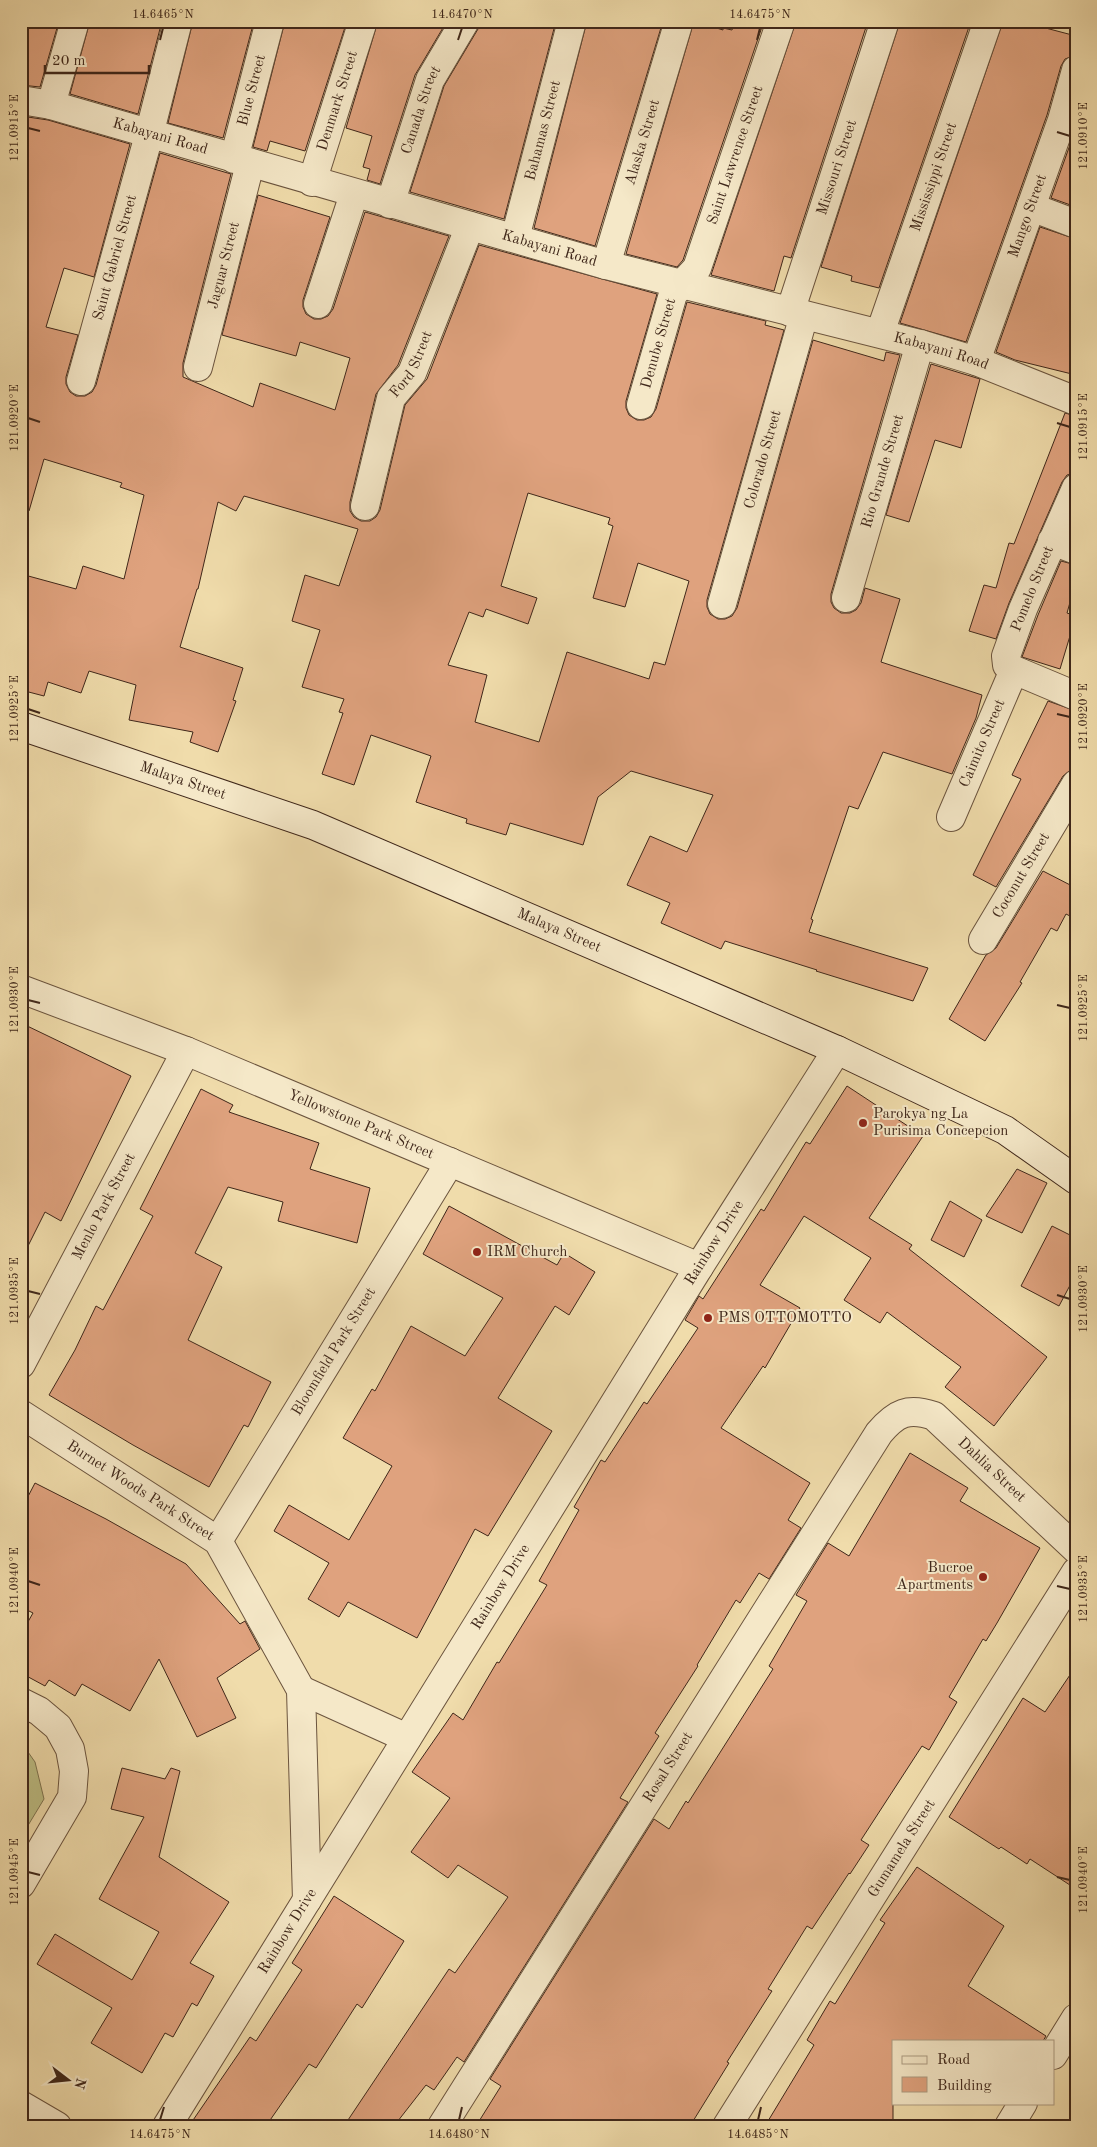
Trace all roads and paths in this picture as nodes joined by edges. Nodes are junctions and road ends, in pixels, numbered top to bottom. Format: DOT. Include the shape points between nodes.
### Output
graph roads {
  1 [pos="75,21"];
  2 [pos="178,21"];
  3 [pos="270,21"];
  4 [pos="363,21"];
  5 [pos="465,21"];
  6 [pos="572,21"];
  7 [pos="679,21"];
  8 [pos="781,21"];
  9 [pos="885,21"];
  10 [pos="988,21"];
  11 [pos="1076,70"];
  12 [pos="21,100"];
  13 [pos="51,106"];
  14 [pos="1069,122"];
  15 [pos="149,135"];
  16 [pos="242,162"];
  17 [pos="312,182"];
  18 [pos="354,194"];
  19 [pos="390,204"];
  20 [pos="1031,207"];
  21 [pos="1076,224"];
  22 [pos="470,226"];
  23 [pos="515,238"];
  24 [pos="606,265"];
  25 [pos="682,285"];
  26 [pos="318,304"];
  27 [pos="797,314"];
  28 [pos="880,333"];
  29 [pos="920,344"];
  30 [pos="976,361"];
  31 [pos="198,367"];
  32 [pos="81,381"];
  33 [pos="1076,400"];
  34 [pos="641,406"];
  35 [pos="1076,488"];
  36 [pos="365,506"];
  37 [pos="1064,546"];
  38 [pos="846,598"];
  39 [pos="722,604"];
  40 [pos="1011,668"];
  41 [pos="1076,696"];
  42 [pos="21,726"];
  43 [pos="1076,784"];
  44 [pos="951,818"];
  45 [pos="983,940"];
  46 [pos="21,989"];
  47 [pos="837,1050"];
  48 [pos="186,1051"];
  49 [pos="450,1162"];
  50 [pos="1076,1180"];
  51 [pos="699,1267"];
  52 [pos="21,1364"];
  53 [pos="21,1414"];
  54 [pos="900,1414"];
  55 [pos="218,1541"];
  56 [pos="1076,1549"];
  57 [pos="1076,1572"];
  58 [pos="302,1690"];
  59 [pos="21,1702"];
  60 [pos="407,1738"];
  61 [pos="21,1884"];
  62 [pos="307,1900"];
  63 [pos="1076,2018"];
  64 [pos="1054,2053"];
  65 [pos="1022,2104"];
  66 [pos="21,2105"];
  67 [pos="57,2126"];
  68 [pos="167,2126"];
  69 [pos="442,2126"];
  70 [pos="727,2126"];
  71 [pos="1009,2126"];
  1 -- 13 [label="street"];
  2 -- 15 [label="street, Saint Gabriel Street"];
  3 -- 16 [label="street, Blue Street"];
  4 -- 17 [label="street, Denmark Street"];
  5 -- 19 [label="street, Canada Street" via="430,80"];
  6 -- 23 [label="street, Bahamas Street"];
  7 -- 24 [label="street, Alaska Street"];
  8 -- 25 [label="street, Saint Lawrence Street" via="697,268"];
  9 -- 27 [label="street, Missouri Street"];
  10 -- 28 [label="street, Mississippi Street"];
  11 -- 14 [label="street, Mango Street"];
  12 -- 13 [label="street, Kabayani Road"];
  13 -- 15 [label="street, Kabayani Road"];
  14 -- 20 [label="street, Mango Street"];
  15 -- 16 [label="street, Kabayani Road"];
  15 -- 32 [label="street, Saint Gabriel Street"];
  16 -- 17 [label="street, Kabayani Road"];
  16 -- 31 [label="street, Jaguar Street"];
  17 -- 18 [label="street, Kabayani Road"];
  18 -- 19 [label="street, Kabayani Road"];
  18 -- 26 [label="street"];
  19 -- 22 [label="street, Kabayani Road"];
  20 -- 21 [label="street"];
  20 -- 30 [label="street, Mango Street"];
  22 -- 23 [label="street, Kabayani Road"];
  22 -- 36 [label="street, Ford Street" via="412,374 391,398"];
  23 -- 24 [label="street, Kabayani Road"];
  24 -- 25 [label="street, Kabayani Road"];
  25 -- 27 [label="street, Kabayani Road"];
  25 -- 34 [label="street, Denube Street" via="673,294"];
  27 -- 28 [label="street, Kabayani Road"];
  27 -- 39 [label="street, Colorado Street"];
  28 -- 29 [label="street, Kabayani Road"];
  29 -- 30 [label="street, Kabayani Road"];
  29 -- 38 [label="street, Rio Grande Street"];
  30 -- 33 [label="street, Kabayani Road"];
  35 -- 37 [label="street, Pomelo Street"];
  37 -- 40 [label="street, Pomelo Street" via="1006,656"];
  40 -- 41 [label="street"];
  40 -- 44 [label="street, Caimito Street"];
  42 -- 47 [label="street, Malaya Street" via="313,825"];
  43 -- 45 [label="street, Coconut Street"];
  46 -- 48 [label="street, Yellowstone Park Street"];
  47 -- 50 [label="street, Malaya Street" via="1005,1130"];
  47 -- 51 [label="street, Rainbow Drive"];
  48 -- 49 [label="street, Yellowstone Park Street"];
  48 -- 52 [label="street, Menlo Park Street"];
  49 -- 51 [label="street, Yellowstone Park Street"];
  49 -- 55 [label="street, Bloomfield Park Street"];
  51 -- 60 [label="street, Rainbow Drive"];
  53 -- 55 [label="street, Burnet Woods Park Street"];
  54 -- 56 [label="street, Dahlia Street" via="918,1412 934,1416"];
  54 -- 69 [label="street, Rosal Street" via="879,1432"];
  55 -- 58 [label="street, Burnet Woods Park Street"];
  57 -- 70 [label="street, Gumamela Street"];
  58 -- 60 [label="street"];
  58 -- 62 [label="street, Burnet Woods Park Street"];
  59 -- 61 [label="street" via="39,1711 58,1727 70,1749 74,1771 72,1797"];
  60 -- 62 [label="street, Rainbow Drive"];
  62 -- 68 [label="street, Rainbow Drive"];
  63 -- 64 [label="street"];
  65 -- 71 [label="street"];
  66 -- 67 [label="street"];
}
